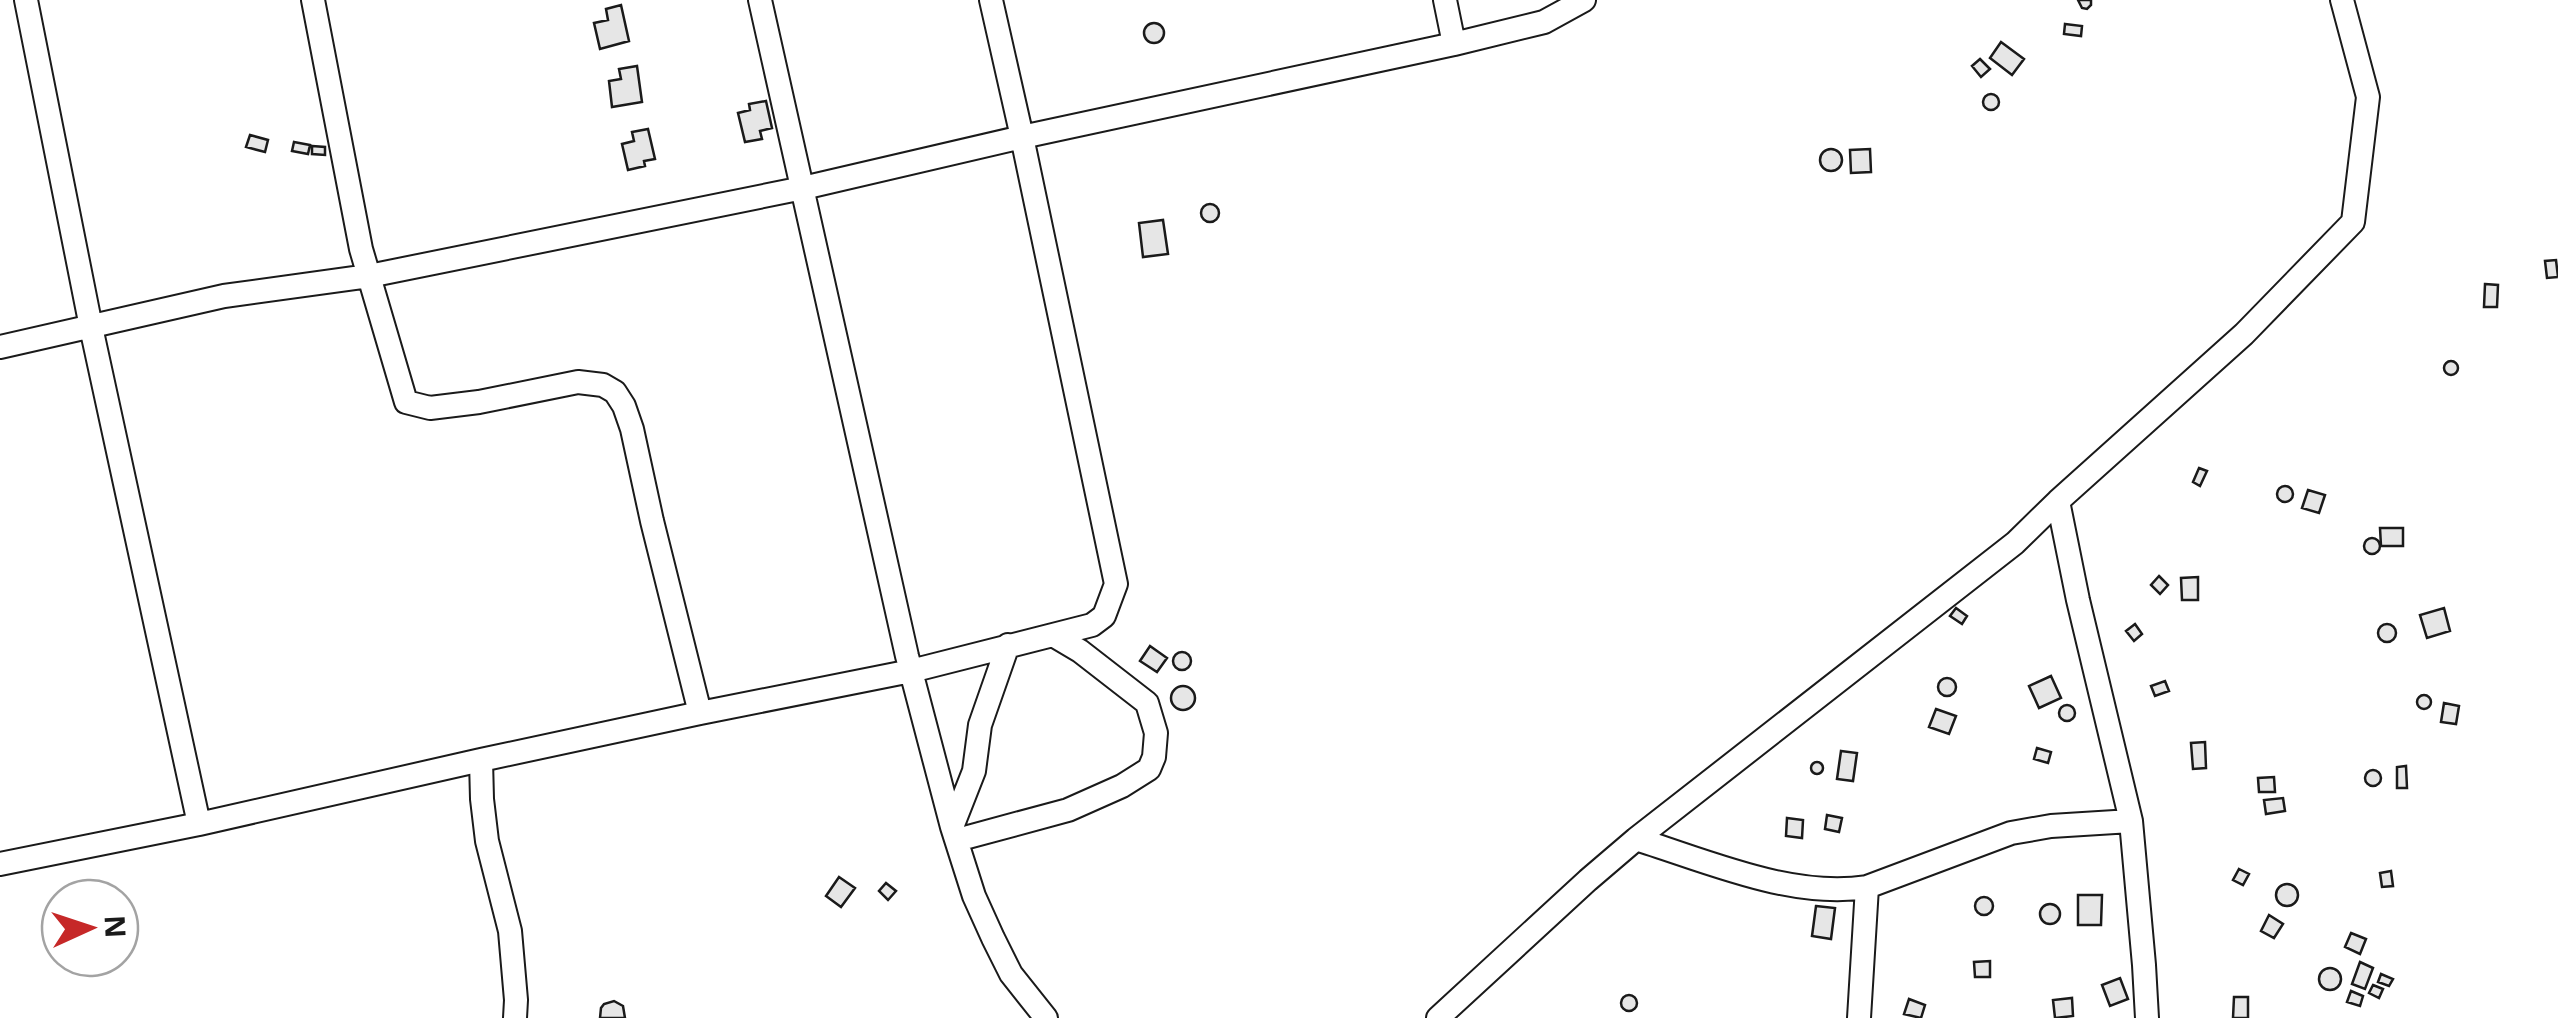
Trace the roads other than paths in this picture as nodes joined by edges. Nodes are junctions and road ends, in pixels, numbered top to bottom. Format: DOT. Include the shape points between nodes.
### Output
graph roads {
  1 [pos="26,0"];
  2 [pos="313,0"];
  3 [pos="760,0"];
  4 [pos="991,0"];
  5 [pos="1445,0"];
  6 [pos="1584,0"];
  7 [pos="2342,0"];
  8 [pos="1454,44"];
  9 [pos="1022,137"];
  10 [pos="803,188"];
  11 [pos="369,276"];
  12 [pos="91,327"];
  13 [pos="0,347"];
  14 [pos="2058,500"];
  15 [pos="1052,636"];
  16 [pos="1008,645"];
  17 [pos="911,671"];
  18 [pos="700,713"];
  19 [pos="481,760"];
  20 [pos="2131,821"];
  21 [pos="200,824"];
  22 [pos="955,834"];
  23 [pos="1636,840"];
  24 [pos="0,864"];
  25 [pos="1867,887"];
  26 [pos="515,1018"];
  27 [pos="1046,1018"];
  28 [pos="1438,1018"];
  29 [pos="1859,1018"];
  30 [pos="2147,1018"];
  1 -- 12 [label="street"];
  2 -- 11 [label="street"];
  3 -- 10 [label="street"];
  4 -- 9 [label="street"];
  5 -- 8 [label="street"];
  6 -- 8 [label="street" via="1544,22"];
  7 -- 14 [label="street" via="2368,98 2353,222 2244,334"];
  8 -- 9 [label="street"];
  9 -- 10 [label="street"];
  9 -- 15 [label="street" via="1116,584 1104,616"];
  10 -- 11 [label="street"];
  10 -- 17 [label="street"];
  11 -- 12 [label="street" via="224,296"];
  11 -- 18 [label="street" via="406,402 430,408 578,382 615,392 632,429"];
  12 -- 13 [label="street"];
  12 -- 21 [label="street"];
  14 -- 20 [label="street"];
  14 -- 23 [label="street" via="2015,544"];
  15 -- 16 [label="street"];
  15 -- 22 [label="street" via="1146,704 1156,733 1149,769 1068,810"];
  16 -- 17 [label="street"];
  16 -- 22 [label="street" via="980,725"];
  17 -- 18 [label="street"];
  17 -- 22 [label="street"];
  18 -- 19 [label="street"];
  19 -- 21 [label="street"];
  19 -- 26 [label="street" via="487,841 510,932"];
  20 -- 25 [label="street" via="2011,834"];
  20 -- 30 [label="street"];
  21 -- 24 [label="street"];
  22 -- 27 [label="street" via="1010,974"];
  23 -- 25 [label="street" via="1783,884"];
  23 -- 28 [label="street"];
  25 -- 29 [label="street"];
}
